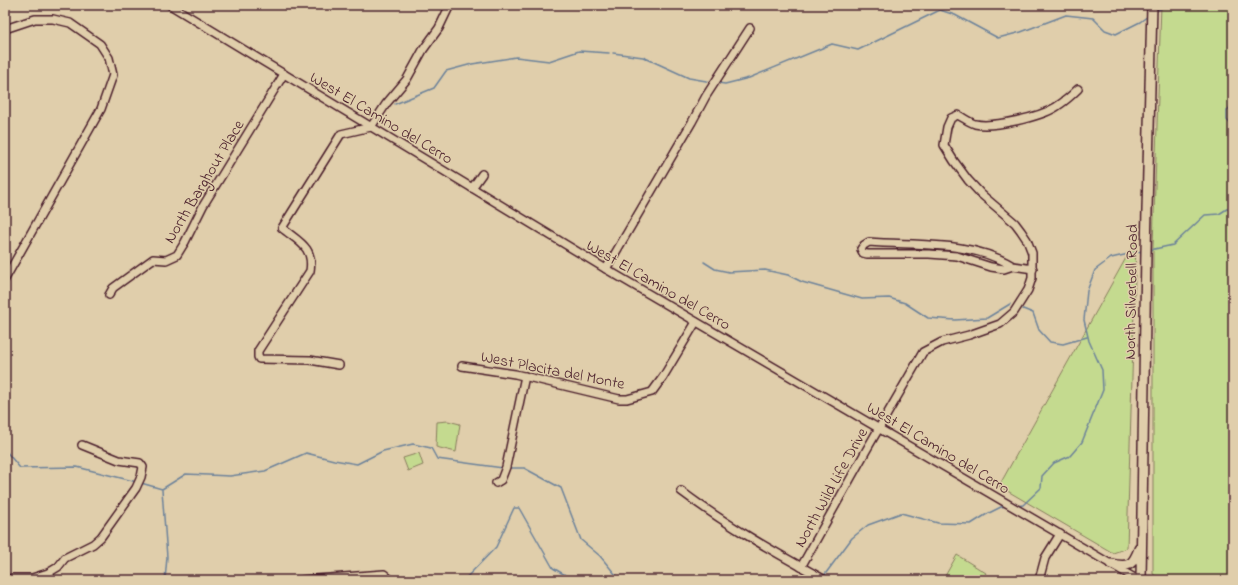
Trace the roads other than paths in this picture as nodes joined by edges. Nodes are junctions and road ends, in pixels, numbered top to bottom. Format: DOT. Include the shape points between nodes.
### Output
graph roads {
  1 [pos="170,5"];
  2 [pos="450,5"];
  3 [pos="1152,5"];
  4 [pos="750,28"];
  5 [pos="5,30"];
  6 [pos="284,74"];
  7 [pos="1078,89"];
  8 [pos="371,127"];
  9 [pos="482,174"];
  10 [pos="472,188"];
  11 [pos="1013,266"];
  12 [pos="606,269"];
  13 [pos="1033,269"];
  14 [pos="5,279"];
  15 [pos="109,295"];
  16 [pos="696,322"];
  17 [pos="339,365"];
  18 [pos="462,366"];
  19 [pos="525,376"];
  20 [pos="879,428"];
  21 [pos="82,445"];
  22 [pos="496,483"];
  23 [pos="680,491"];
  24 [pos="1060,534"];
  25 [pos="1142,544"];
  26 [pos="1111,564"];
  27 [pos="801,567"];
  28 [pos="6,580"];
  29 [pos="303,580"];
  30 [pos="391,580"];
  31 [pos="825,580"];
  32 [pos="1039,580"];
  33 [pos="1140,580"];
  1 -- 6 [label="street, West El Camino del Cerro"];
  2 -- 8 [label="street" via="439,28 407,79"];
  3 -- 25 [label="main road, North Silverbell Road"];
  4 -- 12 [label="street" via="716,79"];
  5 -- 14 [label="street" via="35,19 53,19 70,23 100,44 109,58 113,75 101,109"];
  6 -- 8 [label="street, West El Camino del Cerro"];
  6 -- 15 [label="street, North Barghout Place" via="176,255 166,260 153,259 113,288"];
  7 -- 13 [label="street, North Wild Life Drive" via="1056,107 1037,115 990,125 976,124 955,113 948,121 944,145 968,180 1021,231 1032,253"];
  8 -- 10 [label="street, West El Camino del Cerro"];
  8 -- 17 [label="street" via="341,134 282,228 307,248 310,271 257,353 259,359 310,360"];
  9 -- 10 [label="street"];
  10 -- 12 [label="street, West El Camino del Cerro"];
  11 -- 11 [label="street" via="997,258 956,248 869,242 862,249 863,253 867,254 957,256 991,267 1004,269"];
  11 -- 13 [label="street"];
  12 -- 16 [label="street, West El Camino del Cerro"];
  13 -- 20 [label="street, North Wild Life Drive" via="1032,278 1021,301 1014,312 1000,324 942,342 923,352"];
  16 -- 19 [label="street, West Placita del Monte" via="652,392 619,399"];
  16 -- 20 [label="street, West El Camino del Cerro"];
  18 -- 19 [label="street, West Placita del Monte"];
  19 -- 22 [label="street" via="506,466 501,480"];
  20 -- 24 [label="street, West El Camino del Cerro"];
  20 -- 27 [label="street, North Wild Life Drive"];
  21 -- 28 [label="street" via="119,460 140,463 143,466 136,488 101,538 93,544 65,558 48,573 32,578"];
  23 -- 27 [label="street" via="736,529"];
  24 -- 26 [label="street, West El Camino del Cerro"];
  24 -- 32 [label="street" via="1045,558"];
  25 -- 26 [label="main road" via="1135,559 1129,564"];
  25 -- 33 [label="main road, North Silverbell Road"];
  26 -- 33 [label="street, West El Camino del Cerro"];
  27 -- 31 [label="street"];
  29 -- 30 [label="street" via="384,574"];
}
